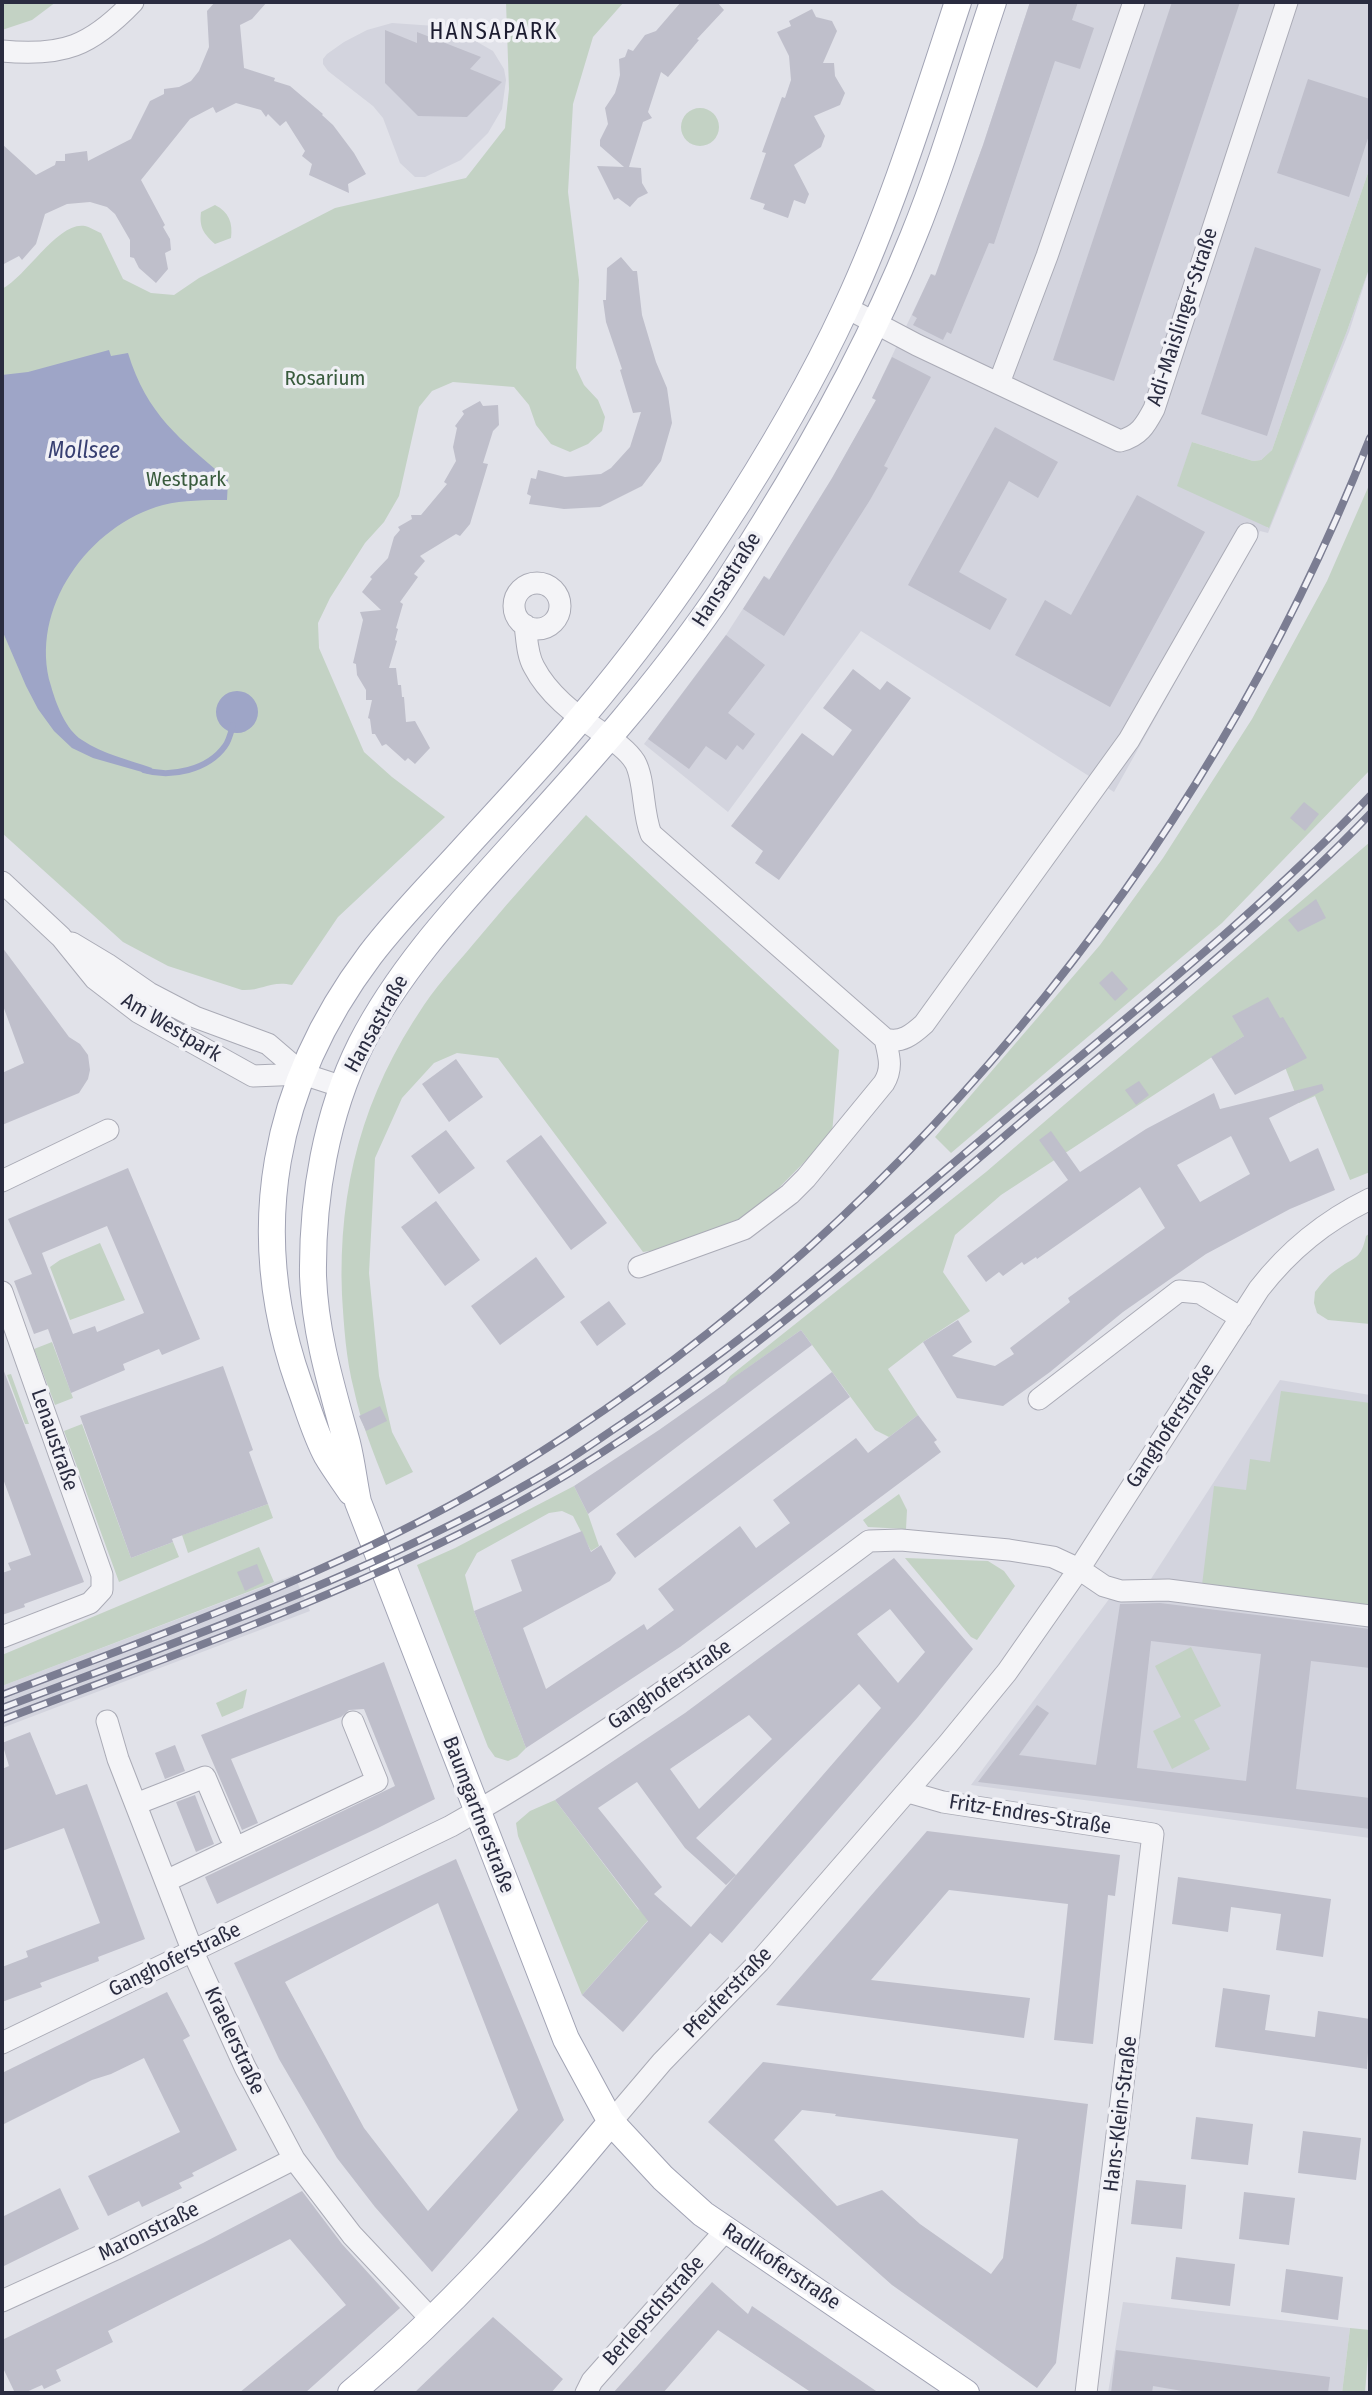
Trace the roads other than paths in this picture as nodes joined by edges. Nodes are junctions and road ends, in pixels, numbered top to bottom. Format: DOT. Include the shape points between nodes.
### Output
graph roads {
  1 [pos="133,2"];
  2 [pos="958,2"];
  3 [pos="993,2"];
  4 [pos="1134,2"];
  5 [pos="1287,2"];
  6 [pos="2,51"];
  7 [pos="846,308"];
  8 [pos="876,323"];
  9 [pos="999,383"];
  10 [pos="1247,534"];
  11 [pos="525,625"];
  12 [pos="581,719"];
  13 [pos="610,738"];
  14 [pos="2,882"];
  15 [pos="61,937"];
  16 [pos="886,1040"];
  17 [pos="303,1074"];
  18 [pos="343,1087"];
  19 [pos="108,1130"];
  20 [pos="2,1181"];
  21 [pos="1370,1199"];
  22 [pos="639,1267"];
  23 [pos="2,1292"];
  24 [pos="1241,1318"];
  25 [pos="1039,1399"];
  26 [pos="358,1502"];
  27 [pos="1079,1569"];
  28 [pos="1370,1616"];
  29 [pos="2,1637"];
  30 [pos="107,1721"];
  31 [pos="353,1722"];
  32 [pos="908,1792"];
  33 [pos="136,1804"];
  34 [pos="477,1812"];
  35 [pos="1153,1834"];
  36 [pos="230,1836"];
  37 [pos="166,1881"];
  38 [pos="193,1952"];
  39 [pos="2,2043"];
  40 [pos="611,2123"];
  41 [pos="294,2159"];
  42 [pos="725,2231"];
  43 [pos="2,2301"];
  44 [pos="432,2320"];
  45 [pos="351,2393"];
  46 [pos="586,2393"];
  47 [pos="966,2393"];
  48 [pos="1086,2393"];
  1 -- 6 [label="street" via="107,27 74,47"];
  2 -- 7 [label="main road, Hansastraße" via="903,167"];
  3 -- 8 [label="main road, Hansastraße" via="916,230"];
  4 -- 9 [label="street"];
  5 -- 9 [label="street, Adi-Maislinger-Straße" via="1145,425 1135,437 1120,441"];
  7 -- 8 [label="street, Adi-Maislinger-Straße"];
  7 -- 12 [label="main road, Hansastraße" via="802,397 726,522 665,614"];
  8 -- 9 [label="street, Adi-Maislinger-Straße"];
  8 -- 13 [label="main road, Hansastraße" via="802,463 716,601"];
  10 -- 16 [label="street" via="1122,750 924,1024 895,1042"];
  11 -- 12 [label="street" via="534,667"];
  12 -- 13 [label="street"];
  12 -- 17 [label="main road, Hansastraße" via="389,930 326,1023"];
  13 -- 16 [label="street" via="634,761 651,834"];
  13 -- 18 [label="main road, Hansastraße" via="407,968 362,1043"];
  14 -- 15 [label="street, Am Westpark"];
  15 -- 17 [label="street, Am Westpark" via="201,1020 268,1044"];
  15 -- 17 [label="street, Am Westpark" via="94,979 169,1030 253,1076"];
  16 -- 22 [label="street" via="890,1073 884,1083 790,1194 744,1229"];
  17 -- 18 [label="street, Am Westpark"];
  17 -- 26 [label="main road, Baumgartnerstraße" via="281,1138 276,1170 270,1246 276,1300 288,1352 326,1454"];
  18 -- 26 [label="main road, Baumgartnerstraße" via="322,1166 313,1279 321,1349"];
  19 -- 20 [label="street"];
  21 -- 24 [label="street, Ganghoferstraße" via="1328,1221 1278,1264"];
  23 -- 29 [label="street, Lenaustraße" via="102,1575 102,1590 90,1603"];
  24 -- 25 [label="street" via="1199,1293 1179,1291"];
  24 -- 27 [label="street, Ganghoferstraße"];
  26 -- 34 [label="main road, Baumgartnerstraße"];
  27 -- 28 [label="street" via="1121,1591 1168,1590"];
  27 -- 32 [label="street, Pfeuferstraße" via="1007,1672"];
  27 -- 34 [label="street, Ganghoferstraße" via="1053,1557 1009,1550 869,1541 701,1666"];
  30 -- 33 [label="street, Kraelerstraße"];
  31 -- 37 [label="street" via="377,1781"];
  32 -- 35 [label="street, Fritz-Endres-Straße" via="943,1802"];
  32 -- 40 [label="street, Pfeuferstraße"];
  33 -- 36 [label="street" via="205,1777"];
  33 -- 37 [label="street, Kraelerstraße"];
  34 -- 38 [label="street, Ganghoferstraße"];
  34 -- 40 [label="main road, Baumgartnerstraße" via="566,2039"];
  35 -- 48 [label="street, Hans-Klein-Straße"];
  37 -- 38 [label="street, Kraelerstraße"];
  38 -- 39 [label="street, Ganghoferstraße"];
  38 -- 41 [label="street, Kraelerstraße" via="245,2067"];
  40 -- 42 [label="main road, Radlkoferstraße" via="663,2178"];
  40 -- 44 [label="main road, Pfeuferstraße"];
  41 -- 43 [label="street, Maronstraße"];
  41 -- 44 [label="street, Kraelerstraße" via="352,2235"];
  42 -- 46 [label="street, Berlepschstraße"];
  42 -- 47 [label="main road, Radlkoferstraße"];
  44 -- 45 [label="main road, Pfeuferstraße"];
}
